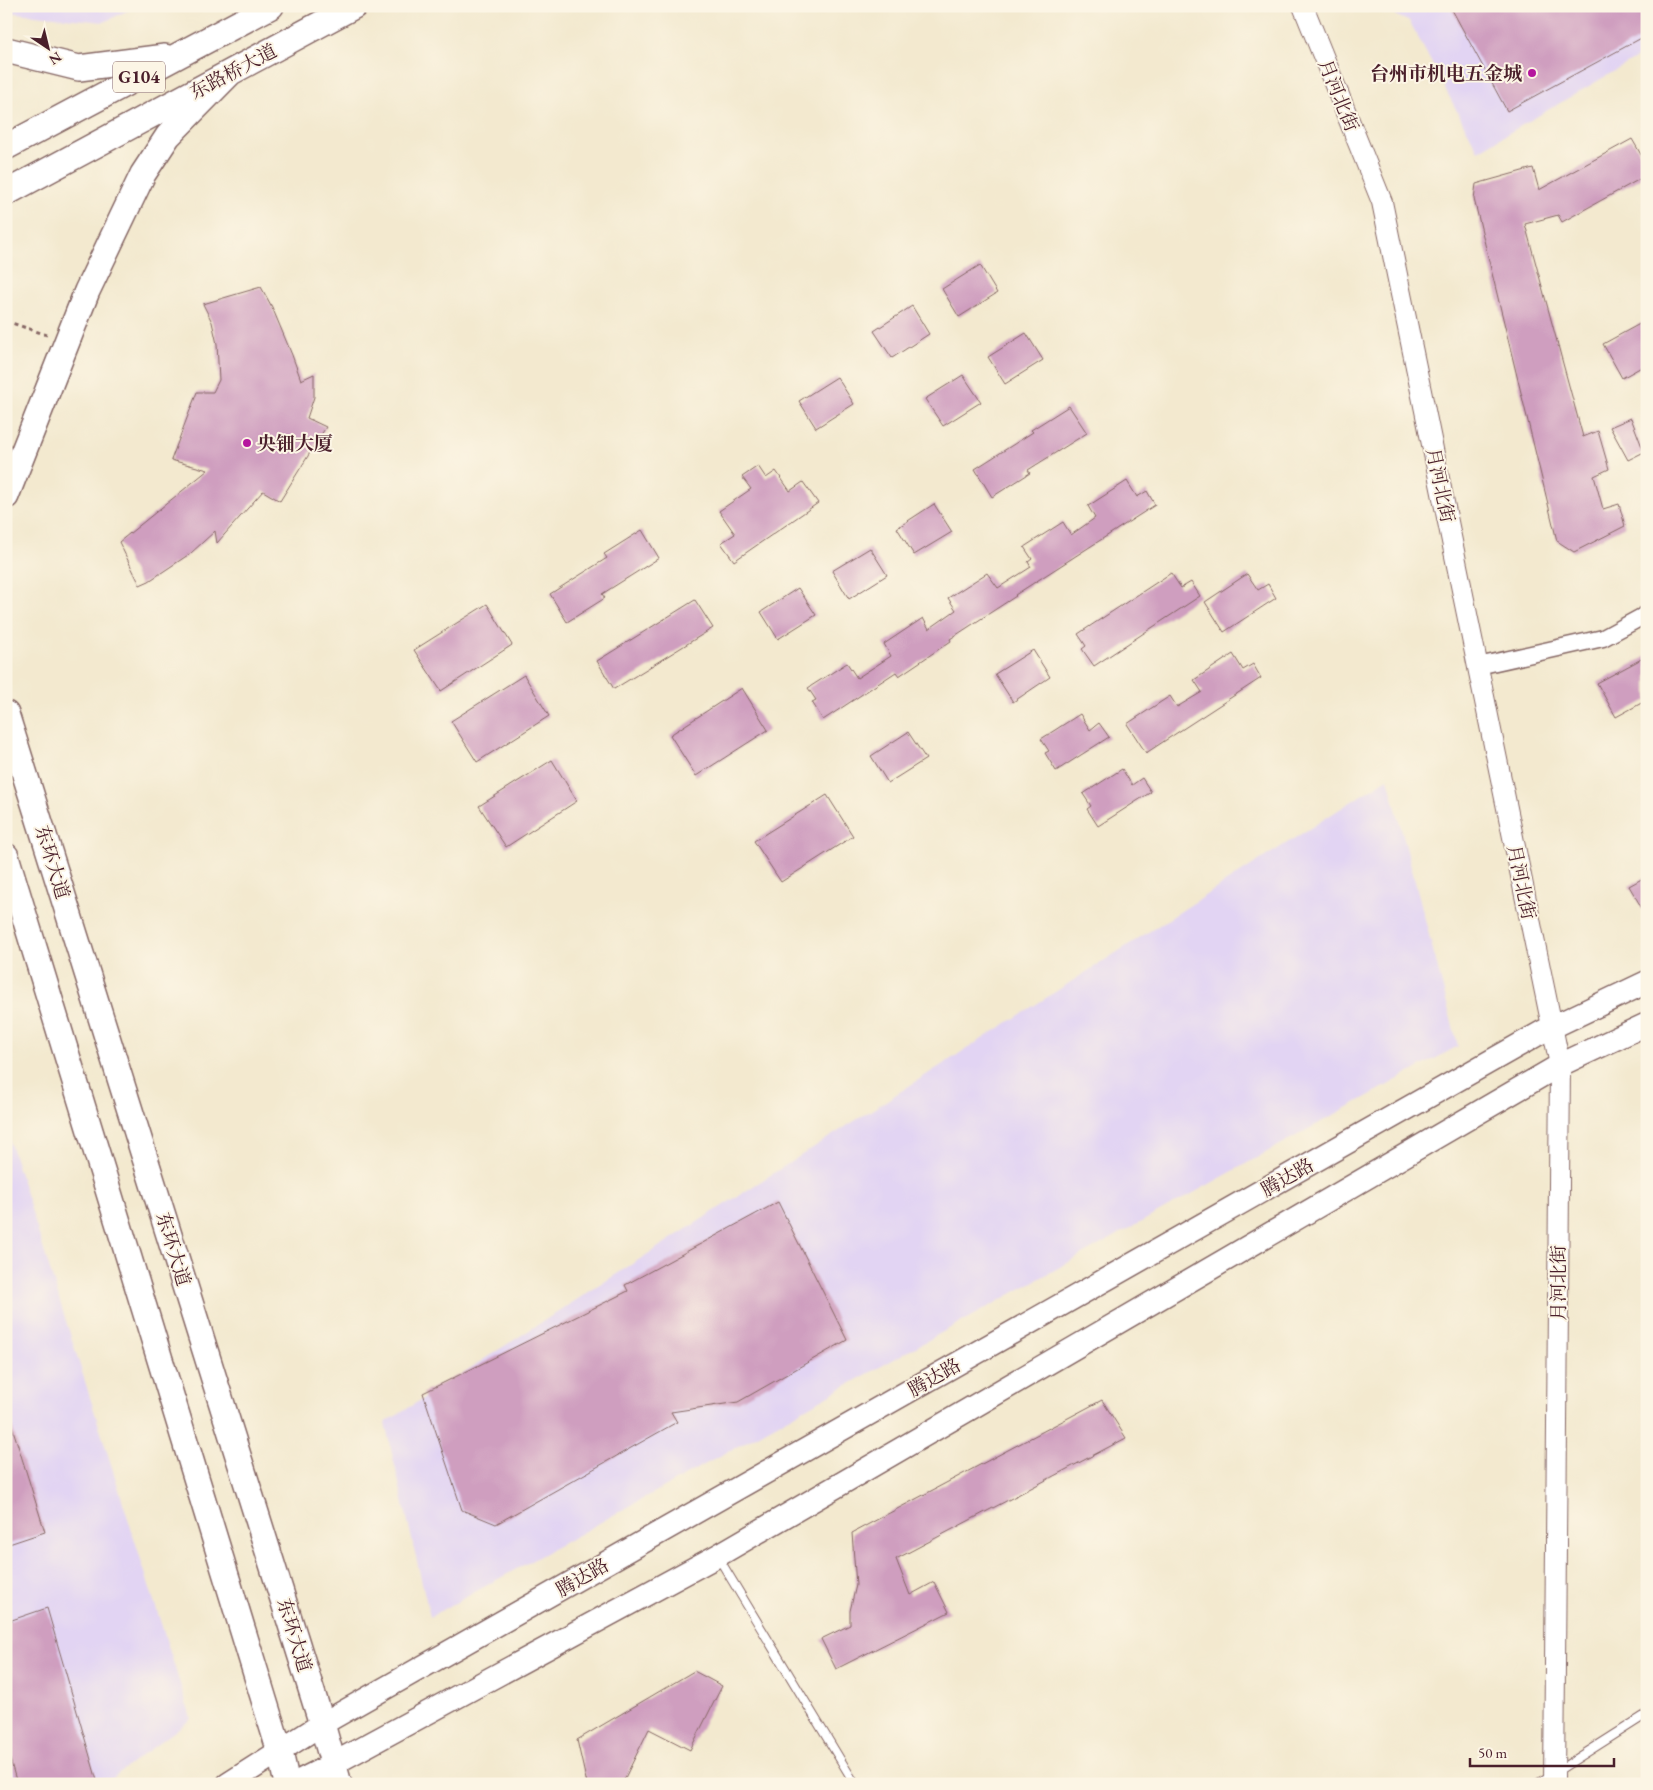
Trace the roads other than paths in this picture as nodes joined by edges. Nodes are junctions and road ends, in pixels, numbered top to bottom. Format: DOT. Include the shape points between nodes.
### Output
graph roads {
  1 [pos="271,6"];
  2 [pos="354,6"];
  3 [pos="1303,6"];
  4 [pos="6,50"];
  5 [pos="182,54"];
  6 [pos="229,74"];
  7 [pos="6,147"];
  8 [pos="6,193"];
  9 [pos="6,496"];
  10 [pos="1647,614"];
  11 [pos="1478,666"];
  12 [pos="6,714"];
  13 [pos="6,856"];
  14 [pos="1647,982"];
  15 [pos="1647,1024"];
  16 [pos="1552,1027"];
  17 [pos="1560,1065"];
  18 [pos="717,1556"];
  19 [pos="1647,1714"];
  20 [pos="322,1724"];
  21 [pos="280,1752"];
  22 [pos="336,1774"];
  23 [pos="1554,1778"];
  24 [pos="228,1784"];
  25 [pos="287,1784"];
  26 [pos="293,1784"];
  27 [pos="855,1784"];
  28 [pos="1537,1784"];
  1 -- 5 [label="main road, 东路桥大道 / G104"];
  2 -- 6 [label="main road, 东路桥大道"];
  3 -- 11 [label="street, 月河北街" via="1382,202"];
  4 -- 5 [label="main road" via="79,68"];
  5 -- 7 [label="main road, 东路桥大道 / G104"];
  6 -- 8 [label="main road, 东路桥大道"];
  6 -- 9 [label="main road" via="168,136 143,174 87,291"];
  10 -- 11 [label="street" via="1603,638"];
  11 -- 16 [label="street, 月河北街"];
  12 -- 20 [label="main road, 东环大道"];
  13 -- 21 [label="main road"];
  14 -- 16 [label="main road, 腾达路"];
  15 -- 17 [label="main road"];
  16 -- 17 [label="street, 月河北街"];
  16 -- 20 [label="main road, 腾达路"];
  17 -- 18 [label="main road"];
  17 -- 23 [label="street, 月河北街"];
  18 -- 22 [label="main road"];
  18 -- 27 [label="lane"];
  19 -- 23 [label="lane"];
  20 -- 21 [label="main road, 腾达路"];
  20 -- 22 [label="main road, 东环大道"];
  21 -- 24 [label="main road, 腾达路"];
  21 -- 25 [label="main road"];
  22 -- 26 [label="main road"];
  23 -- 28 [label="lane"];
}
